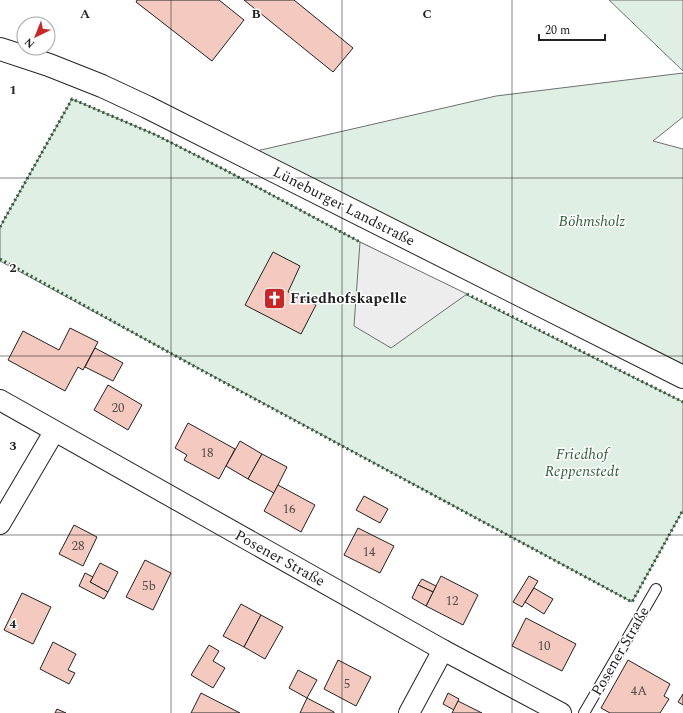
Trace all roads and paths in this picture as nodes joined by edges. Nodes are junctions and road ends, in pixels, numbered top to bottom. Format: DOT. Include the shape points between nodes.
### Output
graph roads {
  1 [pos="0,49"];
  2 [pos="683,377"];
  3 [pos="0,400"];
  4 [pos="54,432"];
  5 [pos="0,524"];
  6 [pos="656,589"];
  7 [pos="443,650"];
  8 [pos="409,713"];
  9 [pos="561,713"];
  10 [pos="584,713"];
  1 -- 2 [label="main road, Lüneburger Landstraße" via="49,64 147,107"];
  3 -- 4 [label="street, Posener Straße"];
  4 -- 5 [label="street"];
  4 -- 7 [label="street, Posener Straße"];
  6 -- 10 [label="lane, Posener Straße"];
  7 -- 8 [label="street"];
  7 -- 9 [label="street, Posener Straße"];
}
